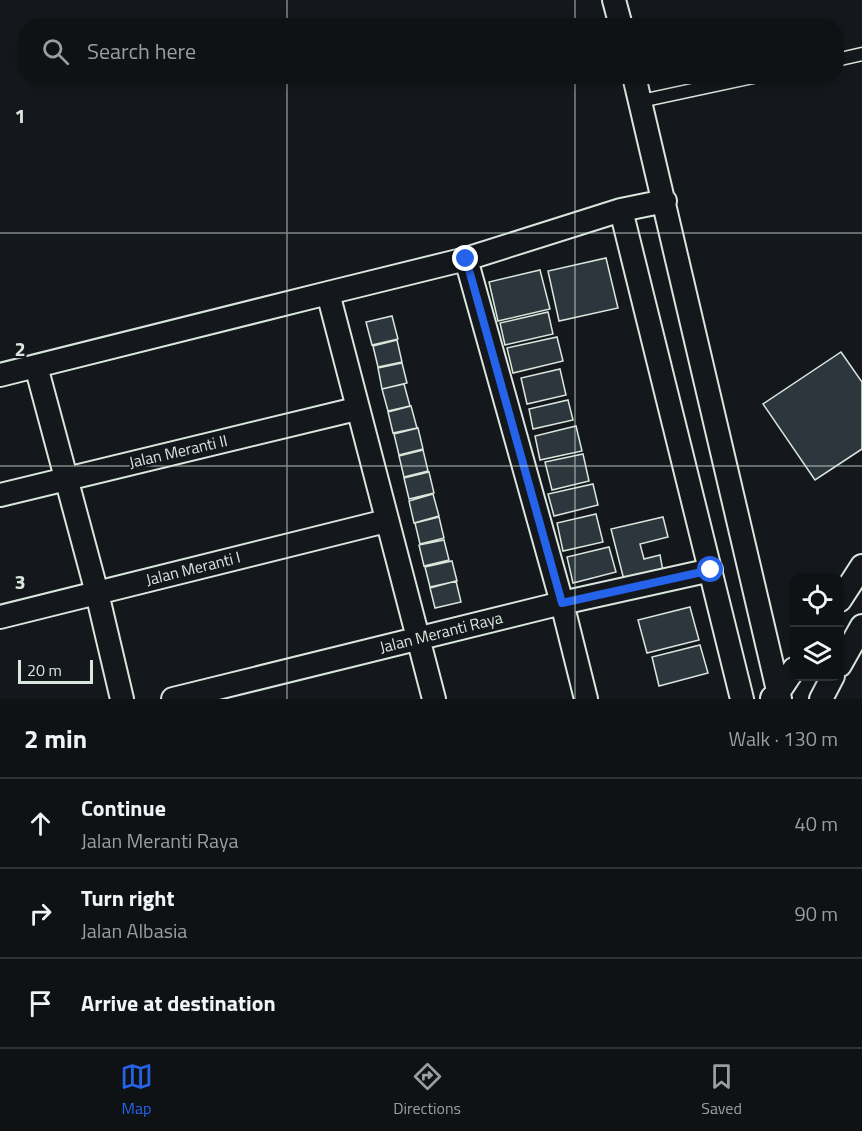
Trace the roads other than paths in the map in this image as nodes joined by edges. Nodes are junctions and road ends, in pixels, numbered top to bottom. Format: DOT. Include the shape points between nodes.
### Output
graph roads {
  1 [pos="614,0"];
  2 [pos="619,18"];
  3 [pos="862,54"];
  4 [pos="844,58"];
  5 [pos="636,84"];
  6 [pos="721,84"];
  7 [pos="641,101"];
  8 [pos="665,201"];
  9 [pos="621,210"];
  10 [pos="466,259"];
  11 [pos="328,293"];
  12 [pos="36,366"];
  13 [pos="0,375"];
  14 [pos="356,409"];
  15 [pos="65,478"];
  16 [pos="0,495"];
  17 [pos="386,521"];
  18 [pos="862,566"];
  19 [pos="711,570"];
  20 [pos="97,593"];
  21 [pos="844,594"];
  22 [pos="562,603"];
  23 [pos="0,617"];
  24 [pos="862,626"];
  25 [pos="417,638"];
  26 [pos="844,658"];
  27 [pos="790,676"];
  28 [pos="830,681"];
  29 [pos="217,693"];
  30 [pos="776,697"];
  31 [pos="122,699"];
  32 [pos="173,699"];
  33 [pos="434,699"];
  34 [pos="586,699"];
  35 [pos="742,699"];
  36 [pos="821,699"];
  1 -- 2 [label="street"];
  3 -- 4 [label="lane"];
  5 -- 7 [label="street"];
  6 -- 7 [label="lane"];
  7 -- 8 [label="street"];
  8 -- 9 [label="street"];
  8 -- 30 [label="street"];
  9 -- 10 [label="street"];
  9 -- 19 [label="street"];
  10 -- 11 [label="street"];
  10 -- 22 [label="street"];
  11 -- 12 [label="street"];
  11 -- 14 [label="street"];
  12 -- 13 [label="street"];
  12 -- 15 [label="street"];
  14 -- 15 [label="street, Jalan Meranti II"];
  14 -- 17 [label="street"];
  15 -- 16 [label="street, Jalan Meranti II"];
  15 -- 20 [label="street"];
  17 -- 20 [label="street, Jalan Meranti I"];
  17 -- 25 [label="street"];
  18 -- 21 [label="street"];
  19 -- 22 [label="street, Jalan Meranti Raya"];
  19 -- 35 [label="street"];
  20 -- 23 [label="street, Jalan Meranti I"];
  20 -- 31 [label="street"];
  22 -- 25 [label="street, Jalan Meranti Raya"];
  22 -- 34 [label="street"];
  24 -- 26 [label="street"];
  25 -- 29 [label="street, Jalan Meranti Raya"];
  25 -- 33 [label="street"];
  27 -- 30 [label="street"];
  28 -- 36 [label="street"];
  29 -- 32 [label="street, Jalan Meranti Raya"];
}
